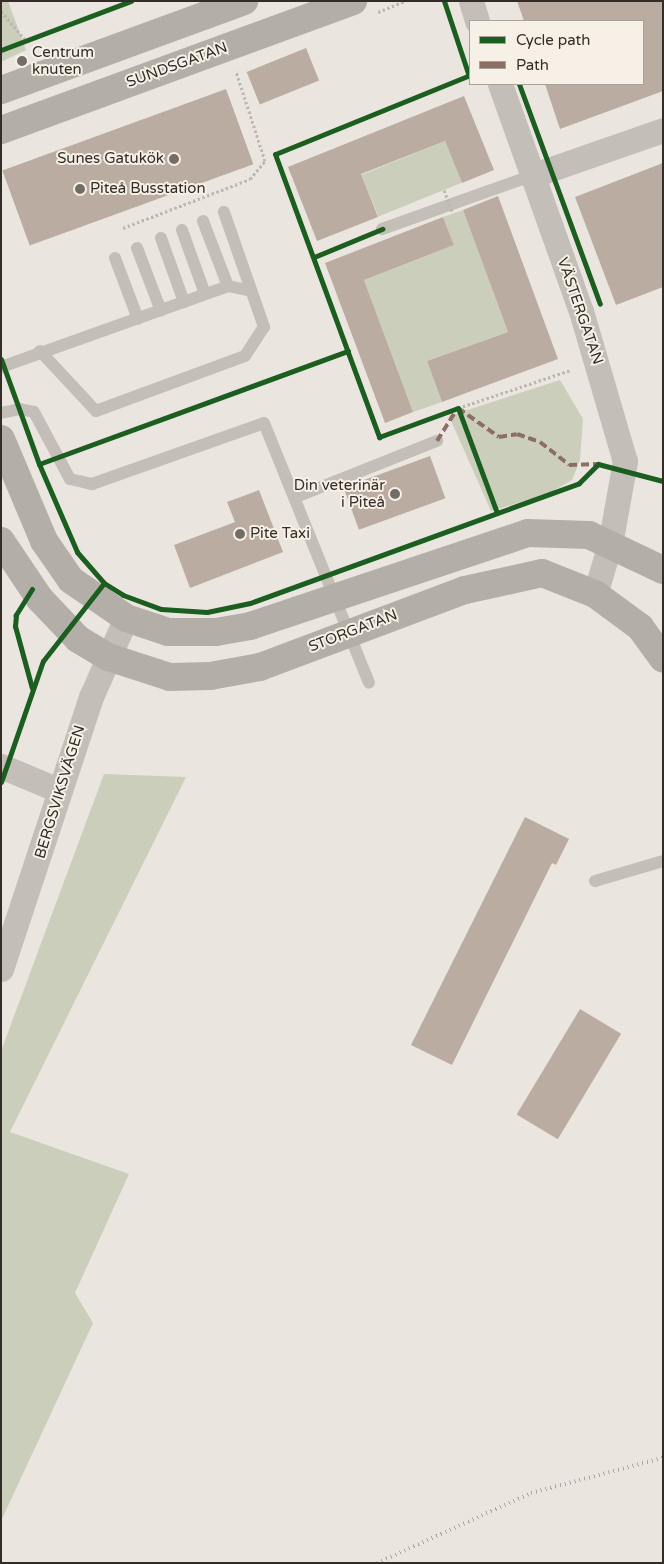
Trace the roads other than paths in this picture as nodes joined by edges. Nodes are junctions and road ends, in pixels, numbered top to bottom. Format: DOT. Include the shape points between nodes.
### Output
graph roads {
  1 [pos="244,1"];
  2 [pos="353,1"];
  3 [pos="471,1"];
  4 [pos="478,20"];
  5 [pos="500,85"];
  6 [pos="1,90"];
  7 [pos="1,130"];
  8 [pos="663,130"];
  9 [pos="532,176"];
  10 [pos="224,212"];
  11 [pos="203,221"];
  12 [pos="182,230"];
  13 [pos="382,230"];
  14 [pos="161,238"];
  15 [pos="138,248"];
  16 [pos="115,258"];
  17 [pos="228,286"];
  18 [pos="251,291"];
  19 [pos="205,294"];
  20 [pos="184,302"];
  21 [pos="161,311"];
  22 [pos="138,319"];
  23 [pos="40,351"];
  24 [pos="1,367"];
  25 [pos="1,413"];
  26 [pos="1,439"];
  27 [pos="437,441"];
  28 [pos="296,497"];
  29 [pos="1,540"];
  30 [pos="610,544"];
  31 [pos="663,570"];
  32 [pos="596,594"];
  33 [pos="337,599"];
  34 [pos="131,621"];
  35 [pos="350,632"];
  36 [pos="108,657"];
  37 [pos="663,659"];
  38 [pos="368,683"];
  39 [pos="1,766"];
  40 [pos="58,790"];
  41 [pos="663,861"];
  42 [pos="595,881"];
  43 [pos="1,969"];
  1 -- 6 [label="street"];
  2 -- 7 [label="street, SUNDSGATAN"];
  3 -- 4 [label="street"];
  5 -- 9 [label="street, VÄSTERGATAN"];
  8 -- 9 [label="street"];
  9 -- 13 [label="lane"];
  9 -- 30 [label="street, VÄSTERGATAN" via="606,390 624,461"];
  10 -- 18 [label="lane"];
  11 -- 17 [label="lane"];
  12 -- 19 [label="lane"];
  14 -- 20 [label="lane"];
  15 -- 21 [label="lane"];
  16 -- 22 [label="lane"];
  17 -- 18 [label="lane"];
  17 -- 19 [label="lane"];
  18 -- 23 [label="lane" via="264,327 245,356 96,410"];
  19 -- 20 [label="lane"];
  20 -- 21 [label="lane"];
  21 -- 22 [label="lane"];
  22 -- 23 [label="lane"];
  23 -- 24 [label="lane"];
  25 -- 28 [label="lane" via="20,408 34,412 70,479 92,484 264,423"];
  26 -- 34 [label="street" via="55,560 92,597"];
  27 -- 28 [label="lane"];
  28 -- 33 [label="lane"];
  29 -- 36 [label="street, STORGATAN" via="24,579 60,621"];
  30 -- 31 [label="street"];
  30 -- 32 [label="street, VÄSTERGATAN"];
  30 -- 33 [label="street" via="589,535 528,533"];
  32 -- 35 [label="street, STORGATAN" via="542,573 465,590"];
  32 -- 37 [label="street" via="640,627"];
  33 -- 34 [label="street" via="216,632 168,632"];
  33 -- 35 [label="lane"];
  34 -- 36 [label="street, BERGSVIKSVÄGEN"];
  35 -- 36 [label="street, STORGATAN" via="260,666 210,676 170,677"];
  35 -- 38 [label="lane"];
  36 -- 40 [label="street, BERGSVIKSVÄGEN"];
  39 -- 40 [label="street"];
  40 -- 43 [label="street, BERGSVIKSVÄGEN" via="35,876"];
  41 -- 42 [label="lane"];
}
